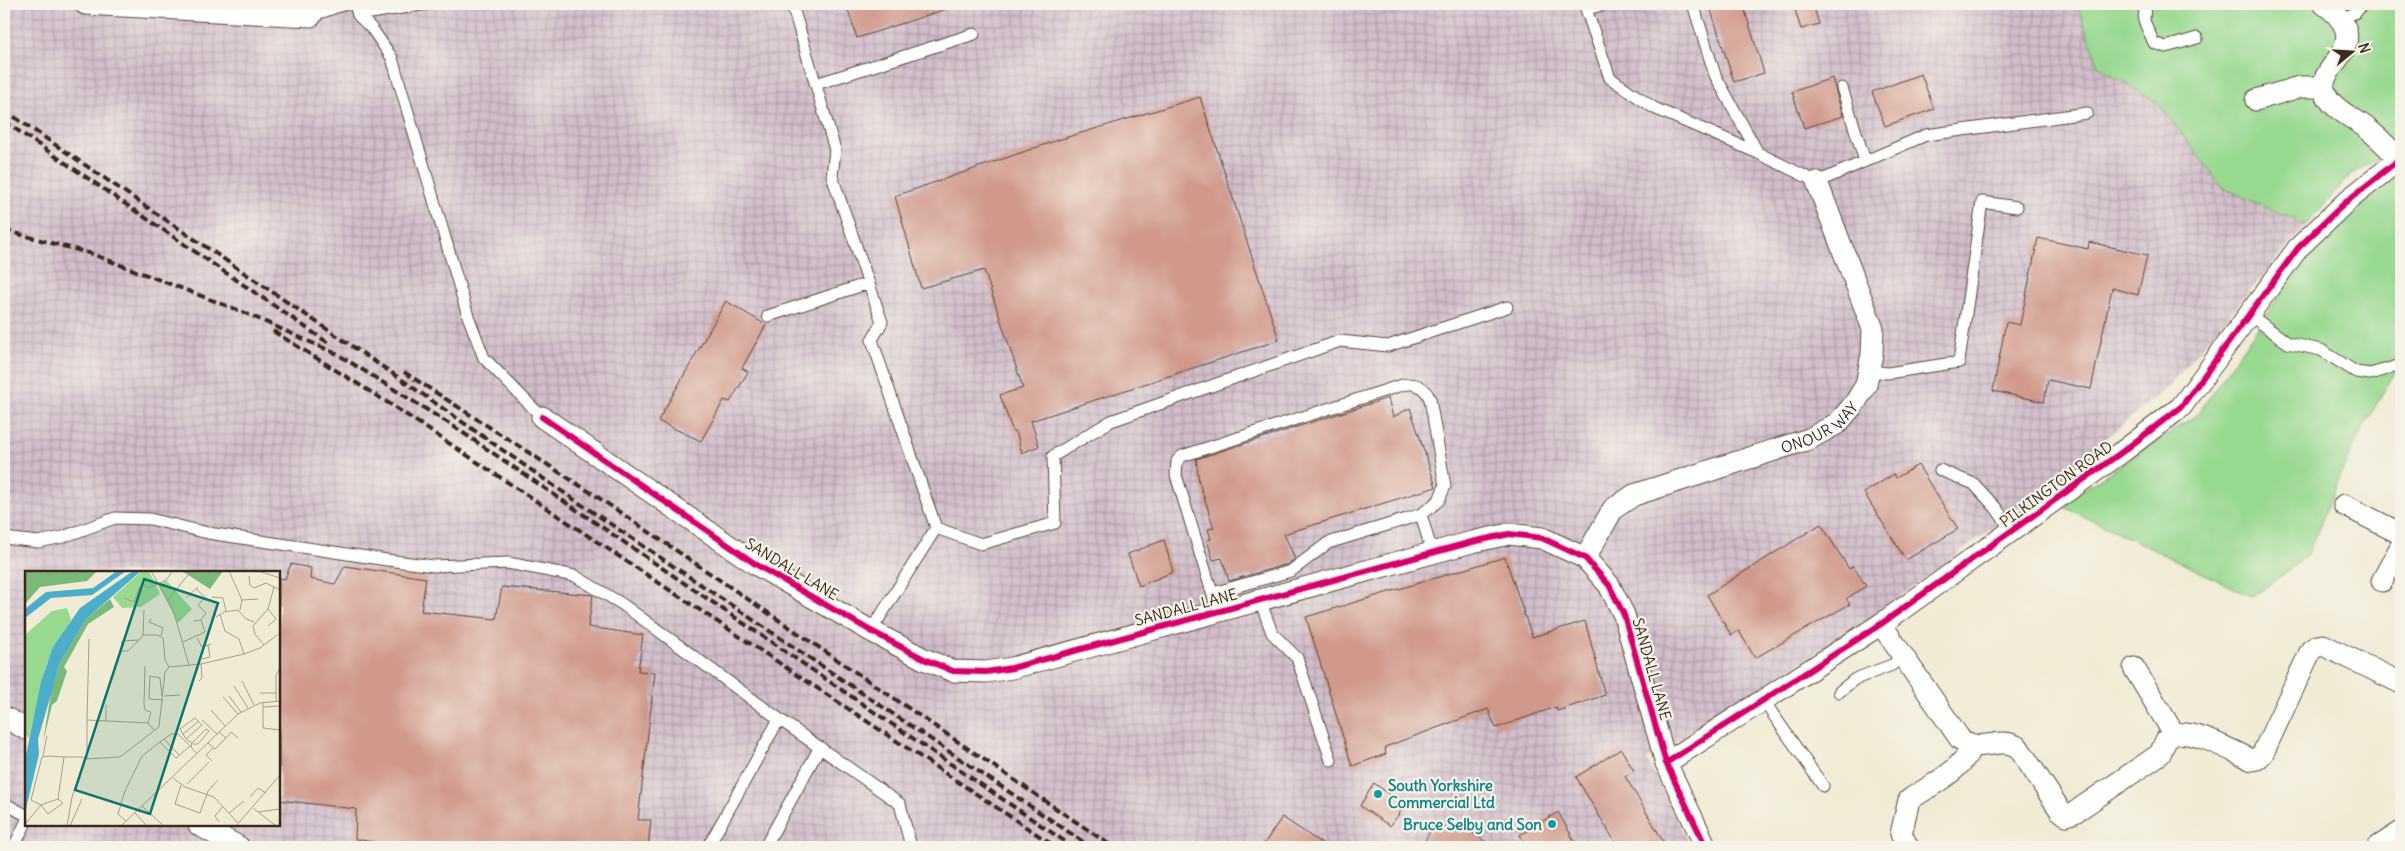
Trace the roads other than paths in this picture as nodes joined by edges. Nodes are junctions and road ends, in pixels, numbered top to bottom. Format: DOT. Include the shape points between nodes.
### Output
graph roads {
  1 [pos="85,4"];
  2 [pos="345,4"];
  3 [pos="355,4"];
  4 [pos="427,4"];
  5 [pos="792,4"];
  6 [pos="1606,4"];
  7 [pos="1693,4"];
  8 [pos="2145,4"];
  9 [pos="2324,4"];
  10 [pos="2362,4"];
  11 [pos="358,15"];
  12 [pos="311,16"];
  13 [pos="2341,20"];
  14 [pos="974,34"];
  15 [pos="2197,38"];
  16 [pos="816,84"];
  17 [pos="1842,88"];
  18 [pos="2323,88"];
  19 [pos="2256,100"];
  20 [pos="2087,114"];
  21 [pos="1758,153"];
  22 [pos="2401,160"];
  23 [pos="1865,161"];
  24 [pos="1817,182"];
  25 [pos="2017,207"];
  26 [pos="869,283"];
  27 [pos="1507,307"];
  28 [pos="2250,315"];
  29 [pos="768,316"];
  30 [pos="2401,365"];
  31 [pos="1869,371"];
  32 [pos="542,417"];
  33 [pos="1940,470"];
  34 [pos="2344,505"];
  35 [pos="1421,514"];
  36 [pos="936,528"];
  37 [pos="2012,531"];
  38 [pos="2401,534"];
  39 [pos="4,538"];
  40 [pos="2401,546"];
  41 [pos="1432,553"];
  42 [pos="1584,558"];
  43 [pos="2382,581"];
  44 [pos="1260,600"];
  45 [pos="1216,602"];
  46 [pos="1881,624"];
  47 [pos="871,631"];
  48 [pos="1903,656"];
  49 [pos="2134,668"];
  50 [pos="2401,683"];
  51 [pos="1839,692"];
  52 [pos="1763,700"];
  53 [pos="4,717"];
  54 [pos="779,719"];
  55 [pos="25,728"];
  56 [pos="2174,734"];
  57 [pos="1971,746"];
  58 [pos="820,747"];
  59 [pos="1331,760"];
  60 [pos="1666,763"];
  61 [pos="1822,786"];
  62 [pos="4,803"];
  63 [pos="25,814"];
  64 [pos="25,824"];
  65 [pos="201,826"];
  66 [pos="2401,832"];
  67 [pos="14,847"];
  68 [pos="239,847"];
  69 [pos="708,847"];
  70 [pos="765,847"];
  71 [pos="911,847"];
  72 [pos="1706,847"];
  73 [pos="1908,847"];
  74 [pos="2378,847"];
  1 -- 12 [label="street"];
  2 -- 12 [label="lane"];
  3 -- 11 [label="lane"];
  4 -- 11 [label="lane"];
  5 -- 16 [label="lane"];
  6 -- 21 [label="lane" via="1586,9 1610,78 1654,108"];
  7 -- 21 [label="lane" via="1715,75"];
  8 -- 15 [label="lane" via="2144,21 2154,43 2166,47"];
  9 -- 13 [label="street"];
  10 -- 13 [label="lane" via="2356,12"];
  11 -- 32 [label="lane" via="392,58 468,316 484,358"];
  13 -- 18 [label="street" via="2346,45"];
  14 -- 16 [label="lane"];
  16 -- 26 [label="lane" via="835,150 832,176"];
  17 -- 23 [label="lane"];
  18 -- 19 [label="street" via="2299,87"];
  18 -- 22 [label="street" via="2332,103 2371,131"];
  20 -- 23 [label="lane" via="1926,135"];
  21 -- 24 [label="lane"];
  22 -- 28 [label="street, PILKINGTON ROAD" via="2347,201 2298,248"];
  23 -- 24 [label="lane"];
  24 -- 31 [label="street, ONOUR WAY" via="1873,329"];
  25 -- 31 [label="lane" via="1982,202 1959,362 1888,373"];
  26 -- 29 [label="lane"];
  26 -- 36 [label="lane" via="882,322 872,340"];
  27 -- 36 [label="lane" via="1388,346 1340,341 1111,421 1053,456 1055,523 982,544"];
  28 -- 30 [label="lane" via="2288,342 2321,350 2356,372 2370,374"];
  28 -- 37 [label="street, PILKINGTON ROAD" via="2181,407"];
  31 -- 42 [label="street, ONOUR WAY" via="1866,385 1838,423 1809,439 1634,495 1613,509"];
  32 -- 47 [label="street, SANDALL LANE" via="758,565"];
  33 -- 37 [label="lane" via="1974,484"];
  34 -- 38 [label="street"];
  35 -- 41 [label="lane"];
  35 -- 45 [label="lane" via="1328,543 1291,571"];
  35 -- 45 [label="lane" via="1439,500 1444,486 1430,399 1426,391 1417,385 1402,385 1189,452 1177,462 1176,475"];
  36 -- 47 [label="lane"];
  37 -- 46 [label="street, PILKINGTON ROAD"];
  39 -- 54 [label="lane" via="38,542 63,537 115,518 150,519 208,533 387,560 434,566 508,563 575,576 622,604"];
  40 -- 43 [label="street"];
  41 -- 42 [label="street, SANDALL LANE" via="1509,534 1542,538"];
  41 -- 44 [label="street, SANDALL LANE"];
  42 -- 60 [label="street, SANDALL LANE" via="1609,585 1624,615"];
  44 -- 45 [label="street, SANDALL LANE"];
  44 -- 59 [label="lane" via="1272,633 1297,658"];
  45 -- 47 [label="street, SANDALL LANE" via="1012,668 986,672 953,670 924,660"];
  46 -- 48 [label="street"];
  46 -- 52 [label="street, PILKINGTON ROAD"];
  48 -- 51 [label="lane" via="1892,665 1855,679"];
  48 -- 57 [label="street" via="1960,739"];
  49 -- 56 [label="street"];
  50 -- 56 [label="street" via="2323,645 2317,646 2311,650 2263,753 2257,759 2252,760 2184,732"];
  52 -- 60 [label="street, PILKINGTON ROAD"];
  52 -- 61 [label="lane"];
  53 -- 55 [label="street"];
  54 -- 58 [label="lane"];
  54 -- 69 [label="lane"];
  56 -- 57 [label="street" via="2166,740 2160,754 2066,815 2018,747 2008,742"];
  57 -- 73 [label="street" via="1968,756 1909,800 1901,834"];
  58 -- 70 [label="lane"];
  58 -- 71 [label="lane" via="900,804"];
  60 -- 72 [label="street, SANDALL LANE"];
  62 -- 63 [label="lane"];
  64 -- 67 [label="lane"];
  65 -- 68 [label="street"];
  66 -- 74 [label="street"];
}
